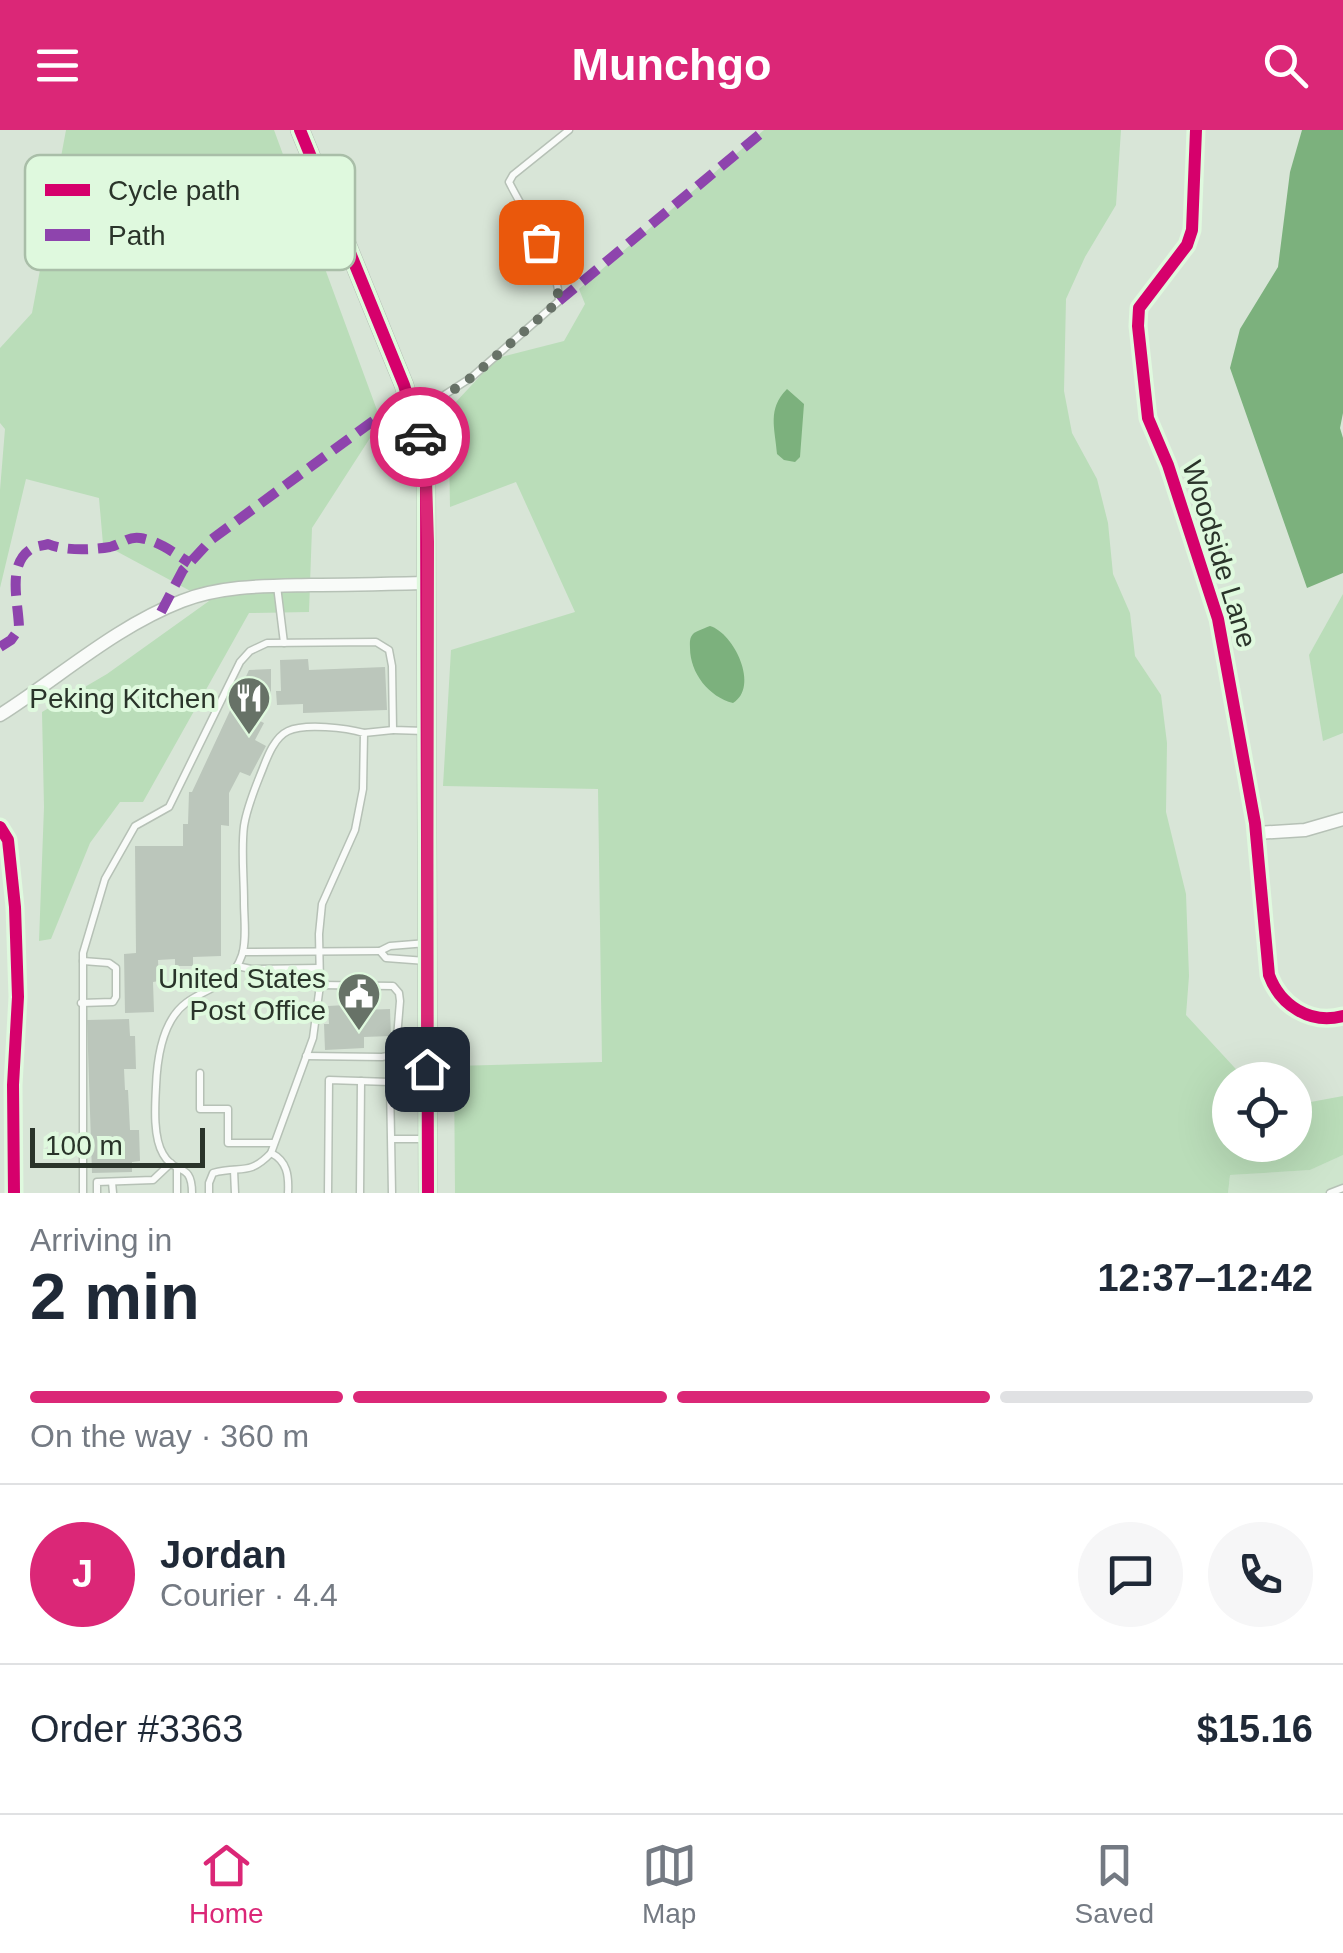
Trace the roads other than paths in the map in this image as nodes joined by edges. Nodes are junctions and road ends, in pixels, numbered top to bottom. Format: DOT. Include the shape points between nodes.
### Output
graph roads {
  1 [pos="300,130"];
  2 [pos="569,130"];
  3 [pos="1196,130"];
  4 [pos="310,155"];
  5 [pos="355,265"];
  6 [pos="414,414"];
  7 [pos="427,583"];
  8 [pos="277,586"];
  9 [pos="284,643"];
  10 [pos="0,715"];
  11 [pos="392,730"];
  12 [pos="426,731"];
  13 [pos="364,732"];
  14 [pos="1343,819"];
  15 [pos="1256,833"];
  16 [pos="380,951"];
  17 [pos="244,952"];
  18 [pos="319,952"];
  19 [pos="427,952"];
  20 [pos="83,962"];
  21 [pos="237,966"];
  22 [pos="320,968"];
  23 [pos="320,986"];
  24 [pos="81,1003"];
  25 [pos="1343,1016"];
  26 [pos="306,1056"];
  27 [pos="200,1073"];
  28 [pos="361,1081"];
  29 [pos="392,1139"];
  30 [pos="428,1139"];
  31 [pos="274,1142"];
  32 [pos="271,1152"];
  33 [pos="174,1166"];
  34 [pos="234,1170"];
  35 [pos="189,1173"];
  36 [pos="213,1173"];
  37 [pos="112,1182"];
  38 [pos="1343,1188"];
  39 [pos="83,1193"];
  40 [pos="97,1193"];
  41 [pos="112,1193"];
  42 [pos="177,1193"];
  43 [pos="192,1193"];
  44 [pos="209,1193"];
  45 [pos="235,1193"];
  46 [pos="288,1193"];
  47 [pos="328,1193"];
  48 [pos="360,1193"];
  49 [pos="392,1193"];
  50 [pos="428,1193"];
  51 [pos="1330,1193"];
  1 -- 4 [label="street"];
  2 -- 6 [label="lane" via="509,182 555,274 559,301 472,377"];
  3 -- 15 [label="street, Woodside Lane" via="1192,230 1139,308 1138,326 1148,418 1218,619"];
  5 -- 6 [label="street"];
  6 -- 7 [label="street" via="426,481"];
  7 -- 8 [label="street"];
  7 -- 12 [label="street"];
  8 -- 9 [label="lane"];
  8 -- 10 [label="street" via="180,602 108,639"];
  9 -- 11 [label="lane" via="376,642 388,650"];
  9 -- 20 [label="lane" via="266,643 240,662 169,807 134,826 105,880"];
  11 -- 12 [label="lane"];
  11 -- 13 [label="lane"];
  12 -- 19 [label="street"];
  13 -- 17 [label="lane" via="308,727 287,731 271,748 244,825"];
  13 -- 18 [label="lane" via="355,830 322,904"];
  14 -- 15 [label="street"];
  15 -- 25 [label="street, Woodside Lane" via="1274,990 1310,1017"];
  16 -- 18 [label="lane"];
  16 -- 19 [label="lane" via="390,946"];
  16 -- 19 [label="lane" via="386,958"];
  17 -- 18 [label="lane"];
  17 -- 21 [label="lane"];
  18 -- 22 [label="lane"];
  19 -- 30 [label="street"];
  20 -- 24 [label="lane"];
  20 -- 24 [label="lane" via="116,968 116,997"];
  21 -- 22 [label="lane"];
  21 -- 33 [label="lane" via="214,990 185,1004 163,1040 155,1089 158,1140"];
  22 -- 23 [label="lane"];
  23 -- 26 [label="lane"];
  23 -- 26 [label="lane" via="393,986 400,1001 396,1050 382,1057"];
  24 -- 39 [label="lane"];
  26 -- 31 [label="lane"];
  27 -- 31 [label="lane" via="200,1109 228,1109 228,1143"];
  28 -- 29 [label="lane" via="390,1082"];
  28 -- 47 [label="lane" via="330,1080"];
  28 -- 48 [label="lane"];
  29 -- 30 [label="lane"];
  29 -- 49 [label="lane"];
  30 -- 50 [label="street"];
  31 -- 32 [label="lane"];
  32 -- 34 [label="lane" via="259,1166"];
  32 -- 46 [label="lane" via="285,1164"];
  33 -- 35 [label="lane"];
  33 -- 37 [label="lane" via="152,1180"];
  33 -- 42 [label="lane"];
  34 -- 36 [label="lane"];
  34 -- 45 [label="lane"];
  35 -- 36 [label="lane"];
  35 -- 43 [label="lane"];
  36 -- 44 [label="lane"];
  37 -- 40 [label="lane" via="97,1182"];
  37 -- 41 [label="lane"];
  38 -- 51 [label="lane"];
}
